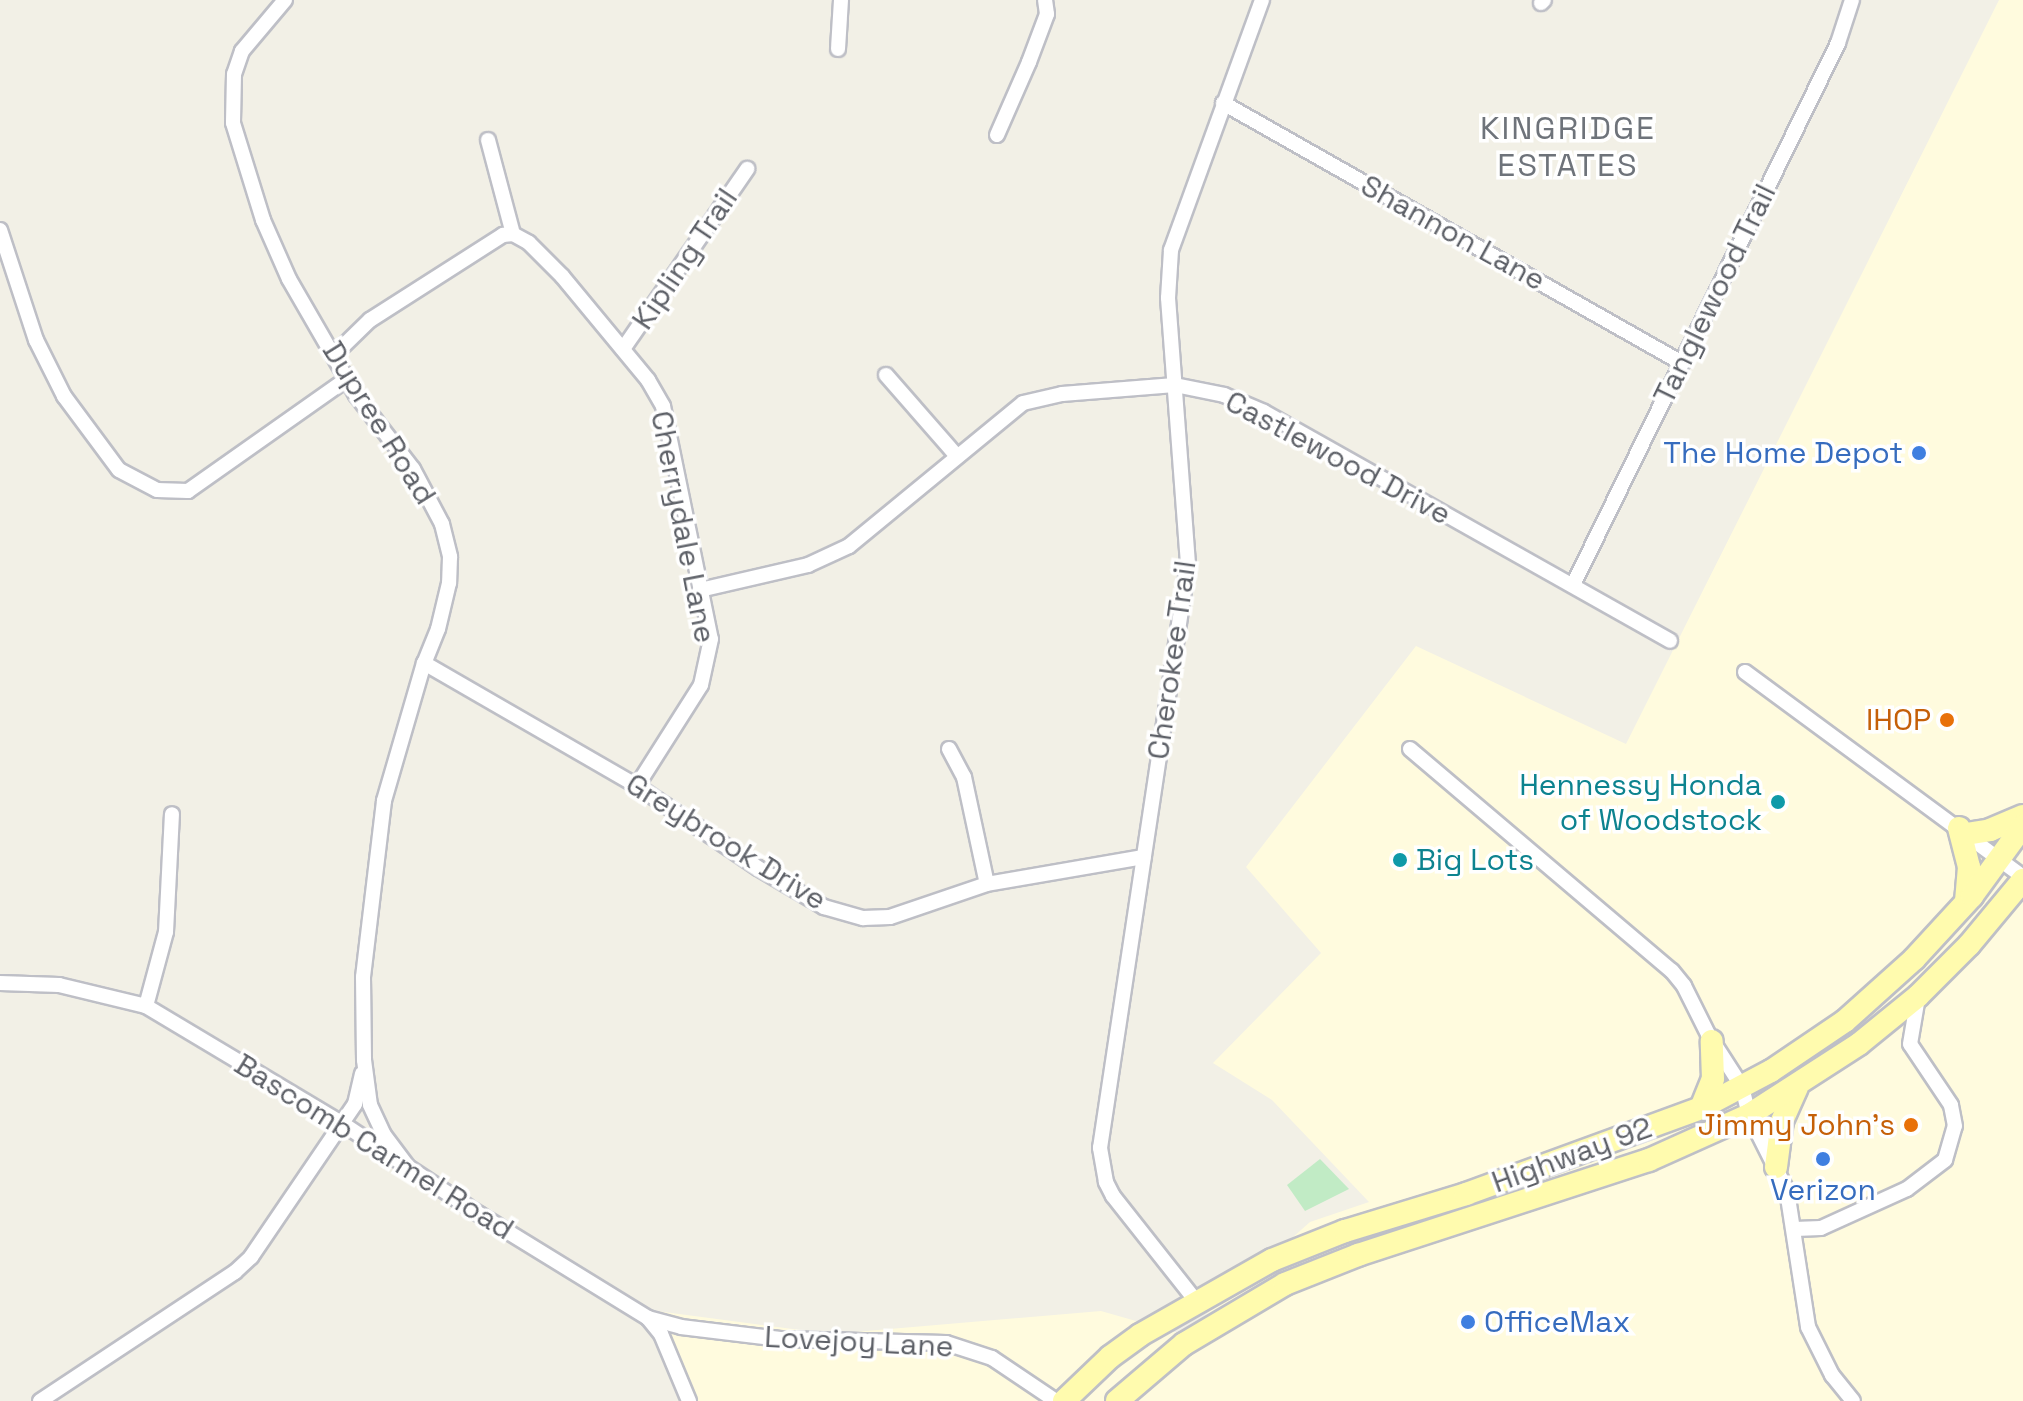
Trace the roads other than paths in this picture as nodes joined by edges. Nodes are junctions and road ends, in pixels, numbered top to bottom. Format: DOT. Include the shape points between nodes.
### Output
graph roads {
  1 [pos="285,0"];
  2 [pos="841,0"];
  3 [pos="1045,0"];
  4 [pos="1262,0"];
  5 [pos="1852,0"];
  6 [pos="838,49"];
  7 [pos="1223,103"];
  8 [pos="997,135"];
  9 [pos="488,140"];
  10 [pos="747,169"];
  11 [pos="0,230"];
  12 [pos="513,234"];
  13 [pos="623,349"];
  14 [pos="335,354"];
  15 [pos="1682,363"];
  16 [pos="886,375"];
  17 [pos="347,379"];
  18 [pos="1175,385"];
  19 [pos="957,456"];
  20 [pos="1573,585"];
  21 [pos="700,590"];
  22 [pos="1670,641"];
  23 [pos="424,663"];
  24 [pos="1745,672"];
  25 [pos="949,749"];
  26 [pos="1410,749"];
  27 [pos="637,786"];
  28 [pos="172,814"];
  29 [pos="2023,816"];
  30 [pos="2023,826"];
  31 [pos="1962,831"];
  32 [pos="1144,857"];
  33 [pos="2001,859"];
  34 [pos="2023,879"];
  35 [pos="987,884"];
  36 [pos="1966,903"];
  37 [pos="0,983"];
  38 [pos="1918,996"];
  39 [pos="146,1006"];
  40 [pos="1712,1041"];
  41 [pos="364,1060"];
  42 [pos="1742,1087"];
  43 [pos="1797,1087"];
  44 [pos="370,1105"];
  45 [pos="1701,1108"];
  46 [pos="1749,1115"];
  47 [pos="348,1128"];
  48 [pos="1776,1167"];
  49 [pos="411,1171"];
  50 [pos="1795,1229"];
  51 [pos="1196,1301"];
  52 [pos="648,1318"];
  53 [pos="40,1401"];
  54 [pos="689,1401"];
  55 [pos="1056,1401"];
  56 [pos="1064,1401"];
  57 [pos="1117,1401"];
  58 [pos="1853,1401"];
  1 -- 14 [label="street, Dupree Road" via="242,51 234,74 233,123 263,220 289,279"];
  2 -- 6 [label="street"];
  3 -- 8 [label="street" via="1047,14"];
  4 -- 7 [label="street, Cherokee Trail"];
  5 -- 15 [label="street, Tanglewood Trail" via="1838,43"];
  7 -- 15 [label="street, Shannon Lane"];
  7 -- 18 [label="street, Cherokee Trail" via="1171,250 1168,298"];
  9 -- 12 [label="street"];
  10 -- 13 [label="street, Kipling Trail"];
  11 -- 17 [label="street" via="36,340 64,396 119,470 157,490 188,491"];
  12 -- 13 [label="street, Cherrydale Lane" via="562,276"];
  12 -- 14 [label="street" via="503,235 370,320"];
  13 -- 21 [label="street, Cherrydale Lane" via="663,406"];
  14 -- 17 [label="street, Dupree Road"];
  15 -- 20 [label="street, Tanglewood Trail"];
  16 -- 19 [label="street"];
  17 -- 23 [label="street, Dupree Road" via="413,469 442,524 450,557 449,583"];
  18 -- 19 [label="street, Castlewood Drive" via="1062,394 1023,403"];
  18 -- 20 [label="street, Castlewood Drive" via="1224,395 1264,412"];
  18 -- 32 [label="street, Cherokee Trail" via="1188,564"];
  19 -- 21 [label="street, Castlewood Drive" via="868,532 830,557"];
  20 -- 22 [label="street, Castlewood Drive"];
  21 -- 27 [label="street, Cherrydale Lane" via="711,639 707,668"];
  23 -- 27 [label="street, Greybrook Drive"];
  23 -- 41 [label="street, Dupree Road" via="384,801 363,977"];
  24 -- 31 [label="street"];
  25 -- 35 [label="street" via="964,777"];
  26 -- 40 [label="street" via="1672,971"];
  27 -- 35 [label="street, Greybrook Drive" via="824,907 863,918 890,917"];
  28 -- 39 [label="street" via="166,932"];
  29 -- 31 [label="main road" via="1990,830"];
  30 -- 33 [label="main road, Highway 92"];
  31 -- 33 [label="street"];
  31 -- 36 [label="main road" via="1969,867"];
  32 -- 35 [label="street, Greybrook Drive"];
  32 -- 51 [label="street, Cherokee Trail" via="1104,1107 1102,1167 1113,1196"];
  33 -- 34 [label="street"];
  33 -- 36 [label="main road, Highway 92"];
  34 -- 38 [label="main road, Highway 92"];
  36 -- 42 [label="main road, Highway 92" via="1865,1005"];
  37 -- 39 [label="street, Bascomb Carmel Road" via="59,985"];
  38 -- 43 [label="main road, Highway 92"];
  38 -- 50 [label="street" via="1910,1044 1951,1105 1955,1126 1945,1160 1907,1189 1821,1228"];
  39 -- 47 [label="street, Bascomb Carmel Road"];
  40 -- 42 [label="street"];
  40 -- 45 [label="main road" via="1713,1079"];
  41 -- 44 [label="street, Dupree Road"];
  41 -- 47 [label="street, Dupree Road"];
  42 -- 45 [label="main road, Highway 92"];
  42 -- 46 [label="street"];
  43 -- 46 [label="main road, Highway 92"];
  43 -- 48 [label="main road" via="1782,1121"];
  44 -- 47 [label="street" via="365,1120"];
  44 -- 49 [label="street, Dupree Road"];
  45 -- 51 [label="main road, Highway 92" via="1309,1245"];
  46 -- 48 [label="street"];
  46 -- 57 [label="main road, Highway 92" via="1649,1160 1285,1284 1184,1344"];
  47 -- 49 [label="street, Bascomb Carmel Road"];
  47 -- 53 [label="street" via="235,1272"];
  48 -- 50 [label="street"];
  49 -- 52 [label="street, Bascomb Carmel Road"];
  50 -- 58 [label="street" via="1808,1327 1832,1375"];
  51 -- 56 [label="main road, Highway 92" via="1110,1357"];
  52 -- 54 [label="street, Bascomb Carmel Road" via="661,1334"];
  52 -- 55 [label="street, Lovejoy Lane" via="780,1339 946,1343 992,1358"];
}
